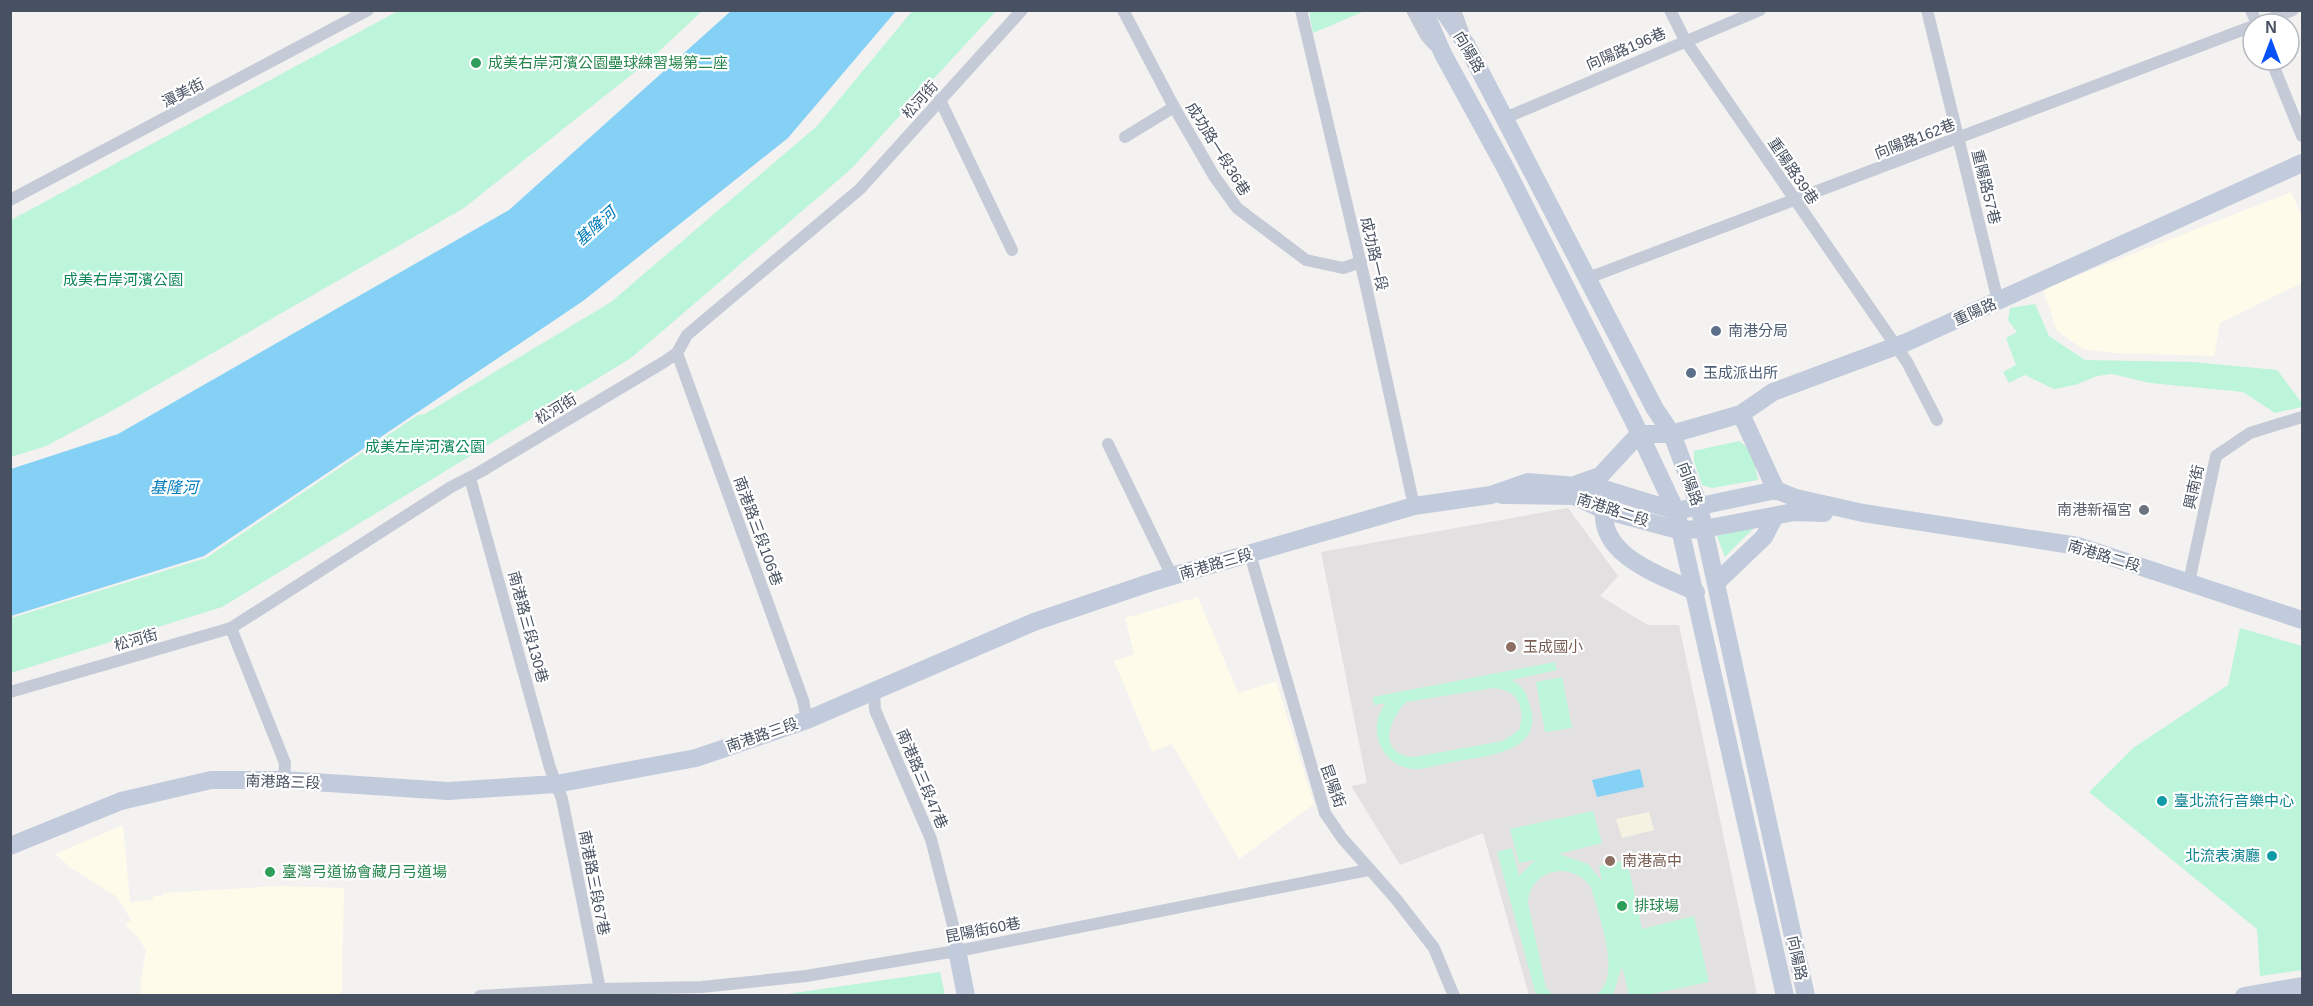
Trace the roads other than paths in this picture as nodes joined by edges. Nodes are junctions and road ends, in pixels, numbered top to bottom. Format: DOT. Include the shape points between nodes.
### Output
graph roads {
  1 [pos="368,10"];
  2 [pos="1022,10"];
  3 [pos="1123,10"];
  4 [pos="1301,10"];
  5 [pos="1412,10"];
  6 [pos="1424,10"];
  7 [pos="1670,10"];
  8 [pos="1760,10"];
  9 [pos="1927,10"];
  10 [pos="1445,17"];
  11 [pos="2241,31"];
  12 [pos="1685,40"];
  13 [pos="1443,54"];
  14 [pos="2276,72"];
  15 [pos="940,100"];
  16 [pos="1174,107"];
  17 [pos="1505,118"];
  18 [pos="2302,135"];
  19 [pos="1125,137"];
  20 [pos="1959,138"];
  21 [pos="2302,163"];
  22 [pos="10,200"];
  23 [pos="1796,201"];
  24 [pos="1012,250"];
  25 [pos="1361,262"];
  26 [pos="1588,278"];
  27 [pos="1998,301"];
  28 [pos="1895,346"];
  29 [pos="677,353"];
  30 [pos="1741,414"];
  31 [pos="2302,417"];
  32 [pos="1937,420"];
  33 [pos="1639,434"];
  34 [pos="1672,434"];
  35 [pos="1108,444"];
  36 [pos="470,478"];
  37 [pos="1574,485"];
  38 [pos="1776,490"];
  39 [pos="1491,495"];
  40 [pos="1414,506"];
  41 [pos="1699,506"];
  42 [pos="1604,510"];
  43 [pos="1676,511"];
  44 [pos="1863,513"];
  45 [pos="1775,516"];
  46 [pos="1704,529"];
  47 [pos="1678,530"];
  48 [pos="1250,554"];
  49 [pos="1172,576"];
  50 [pos="1717,582"];
  51 [pos="2189,582"];
  52 [pos="1696,592"];
  53 [pos="2302,620"];
  54 [pos="231,628"];
  55 [pos="874,691"];
  56 [pos="10,692"];
  57 [pos="807,720"];
  58 [pos="284,780"];
  59 [pos="556,784"];
  60 [pos="10,846"];
  61 [pos="1368,870"];
  62 [pos="957,950"];
  63 [pos="2302,986"];
  64 [pos="600,989"];
  65 [pos="480,996"];
  66 [pos="966,996"];
  67 [pos="1454,996"];
  68 [pos="1785,996"];
  69 [pos="1806,996"];
  70 [pos="2244,996"];
  1 -- 22 [label="street, 潭美街"];
  2 -- 15 [label="street, 松河街"];
  3 -- 16 [label="street, 成功路一段36巷"];
  4 -- 25 [label="street, 成功路一段"];
  5 -- 13 [label="street" via="1426,36"];
  6 -- 10 [label="main road"];
  7 -- 12 [label="street, 重陽路39巷"];
  8 -- 12 [label="street, 向陽路196巷"];
  9 -- 20 [label="street, 重陽路57巷"];
  10 -- 13 [label="main road, 向陽路"];
  10 -- 17 [label="main road, 向陽路" via="1466,44"];
  11 -- 20 [label="street, 向陽路162巷"];
  12 -- 17 [label="street, 向陽路196巷"];
  12 -- 23 [label="street, 重陽路39巷"];
  13 -- 33 [label="main road, 向陽路" via="1506,169"];
  14 -- 18 [label="street"];
  15 -- 24 [label="street"];
  15 -- 29 [label="street, 松河街" via="860,189 687,335"];
  16 -- 19 [label="street"];
  16 -- 25 [label="street, 成功路一段36巷" via="1237,208 1306,260 1343,268"];
  17 -- 26 [label="main road, 向陽路"];
  20 -- 23 [label="street, 向陽路162巷"];
  20 -- 27 [label="street, 重陽路57巷"];
  21 -- 27 [label="main road, 重陽路"];
  23 -- 26 [label="street, 向陽路162巷"];
  23 -- 28 [label="street, 重陽路39巷"];
  25 -- 40 [label="street, 成功路一段"];
  26 -- 34 [label="main road, 向陽路" via="1655,409"];
  27 -- 28 [label="main road, 重陽路"];
  28 -- 30 [label="main road, 重陽路" via="1773,392"];
  28 -- 32 [label="street, 重陽路39巷"];
  29 -- 36 [label="street, 松河街"];
  29 -- 57 [label="street, 南港路三段106巷"];
  30 -- 34 [label="main road, 重陽路"];
  30 -- 38 [label="main road"];
  31 -- 51 [label="street, 興南街" via="2250,433 2216,456"];
  33 -- 34 [label="main road, 重陽路"];
  33 -- 37 [label="main road" via="1600,476"];
  33 -- 43 [label="main road, 向陽路"];
  34 -- 41 [label="main road, 向陽路"];
  35 -- 49 [label="street"];
  36 -- 54 [label="street, 松河街"];
  36 -- 59 [label="street, 南港路三段130巷"];
  37 -- 39 [label="main road, 南港路二段" via="1528,482"];
  37 -- 43 [label="main road, 南港路二段" via="1601,488"];
  38 -- 41 [label="main road, 南港路二段"];
  38 -- 44 [label="main road, 南港路二段"];
  39 -- 40 [label="main road, 南港路三段"];
  39 -- 42 [label="main road, 南港路二段" via="1574,496"];
  40 -- 48 [label="main road, 南港路三段"];
  41 -- 43 [label="main road, 南港路二段"];
  41 -- 46 [label="main road, 向陽路"];
  42 -- 47 [label="main road, 南港路二段"];
  42 -- 52 [label="main road" via="1603,525 1618,550"];
  43 -- 47 [label="main road, 向陽路"];
  44 -- 45 [label="main road, 南港路二段" via="1794,512"];
  44 -- 51 [label="main road, 南港路二段" via="2078,546"];
  45 -- 46 [label="main road, 南港路二段"];
  45 -- 50 [label="main road" via="1764,537"];
  46 -- 47 [label="main road, 南港路二段"];
  46 -- 50 [label="main road, 向陽路"];
  47 -- 52 [label="main road, 向陽路"];
  48 -- 49 [label="main road, 南港路三段"];
  48 -- 61 [label="street, 昆陽街" via="1320,800 1342,838"];
  49 -- 55 [label="main road, 南港路三段" via="1034,622"];
  50 -- 69 [label="main road, 向陽路"];
  51 -- 53 [label="main road, 南港路二段"];
  52 -- 68 [label="main road, 向陽路"];
  54 -- 56 [label="street, 松河街"];
  54 -- 58 [label="street" via="285,763"];
  55 -- 57 [label="main road, 南港路三段"];
  55 -- 62 [label="street, 南港路三段47巷" via="875,711 932,838"];
  57 -- 59 [label="main road, 南港路三段" via="696,758"];
  58 -- 59 [label="main road, 南港路三段" via="448,790"];
  58 -- 60 [label="main road, 南港路三段" via="212,780 121,801"];
  59 -- 64 [label="street, 南港路三段67巷"];
  61 -- 62 [label="street, 昆陽街60巷"];
  61 -- 67 [label="street, 昆陽街" via="1434,948"];
  62 -- 64 [label="street, 昆陽街60巷" via="806,976 702,987"];
  62 -- 66 [label="main road"];
  63 -- 70 [label="main road"];
  64 -- 65 [label="street, 昆陽街60巷"];
}
